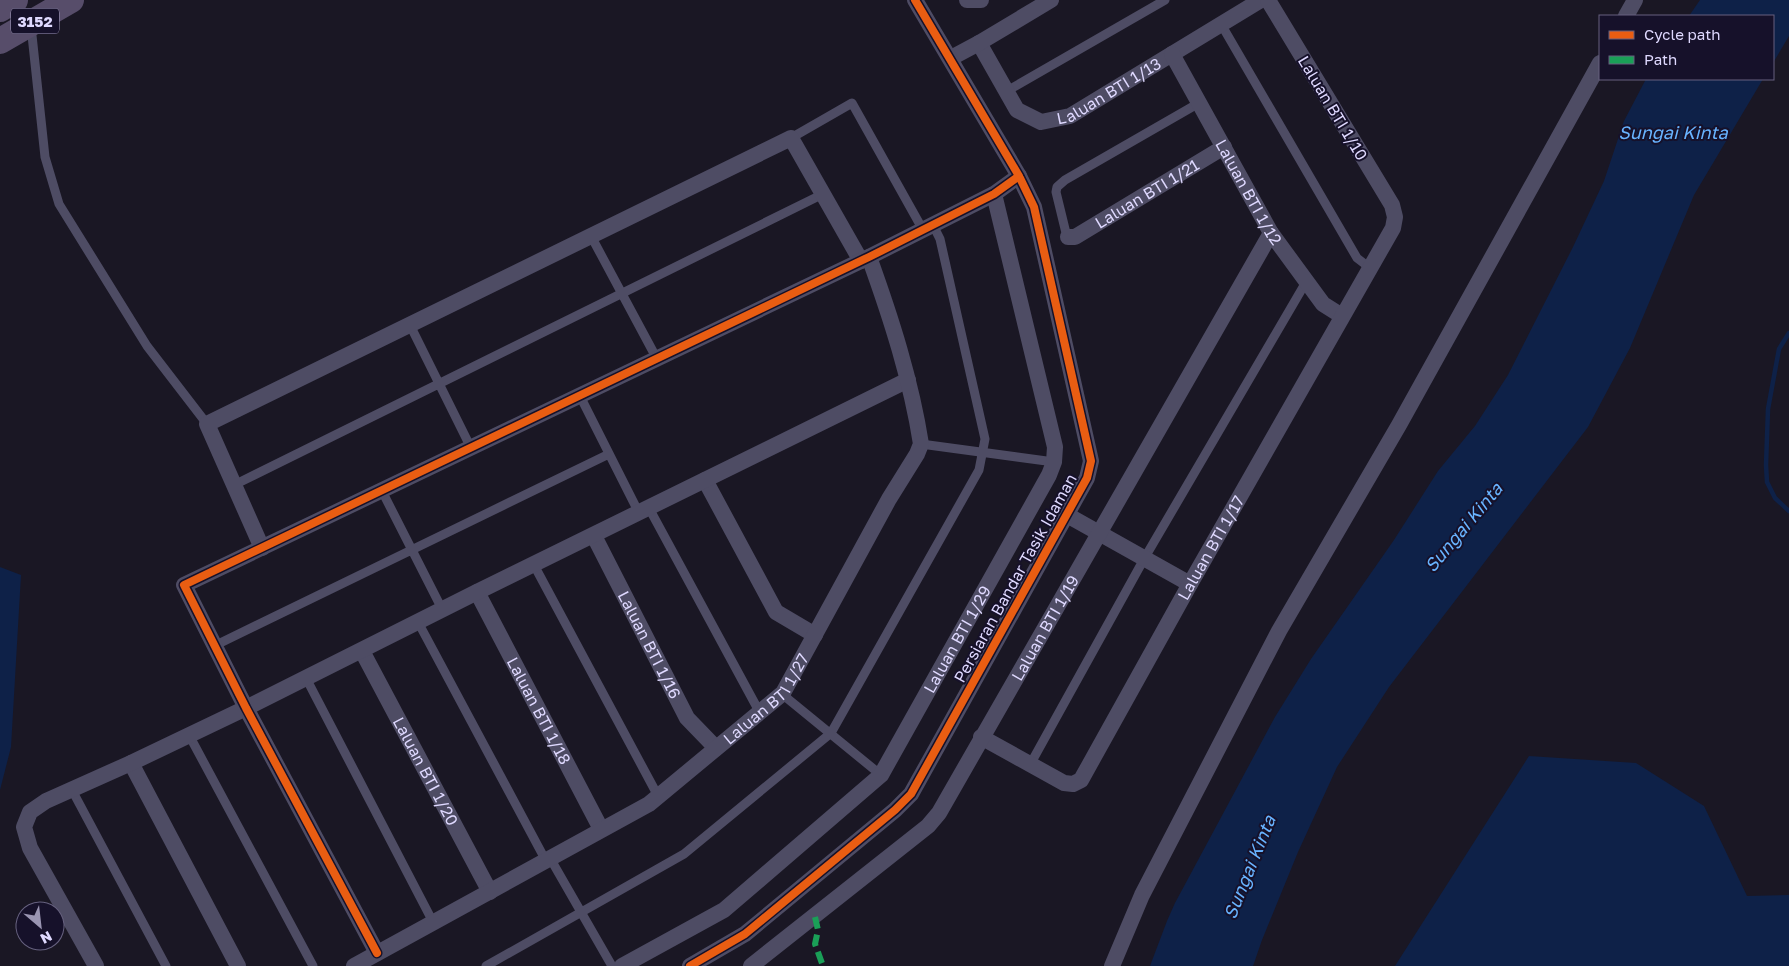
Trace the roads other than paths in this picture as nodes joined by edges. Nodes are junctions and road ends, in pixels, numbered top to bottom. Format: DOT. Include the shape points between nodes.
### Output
graph roads {
  1 [pos="15,0"];
  2 [pos="71,0"];
  3 [pos="915,0"];
  4 [pos="968,0"];
  5 [pos="980,0"];
  6 [pos="1051,0"];
  7 [pos="1165,0"];
  8 [pos="1258,1"];
  9 [pos="0,9"];
  10 [pos="31,23"];
  11 [pos="1221,24"];
  12 [pos="0,41"];
  13 [pos="979,43"];
  14 [pos="1172,54"];
  15 [pos="951,58"];
  16 [pos="1599,65"];
  17 [pos="1006,91"];
  18 [pos="1199,103"];
  19 [pos="791,138"];
  20 [pos="1224,147"];
  21 [pos="1019,176"];
  22 [pos="823,194"];
  23 [pos="994,194"];
  24 [pos="1395,217"];
  25 [pos="928,228"];
  26 [pos="1272,233"];
  27 [pos="590,236"];
  28 [pos="1068,237"];
  29 [pos="865,259"];
  30 [pos="1370,268"];
  31 [pos="1306,282"];
  32 [pos="621,294"];
  33 [pos="1342,316"];
  34 [pos="410,325"];
  35 [pos="656,359"];
  36 [pos="908,380"];
  37 [pos="438,384"];
  38 [pos="580,396"];
  39 [pos="207,424"];
  40 [pos="921,444"];
  41 [pos="471,448"];
  42 [pos="984,452"];
  43 [pos="610,454"];
  44 [pos="1054,462"];
  45 [pos="705,480"];
  46 [pos="234,485"];
  47 [pos="382,491"];
  48 [pos="644,511"];
  49 [pos="1068,516"];
  50 [pos="1098,534"];
  51 [pos="594,536"];
  52 [pos="262,548"];
  53 [pos="412,550"];
  54 [pos="1144,559"];
  55 [pos="534,565"];
  56 [pos="1190,584"];
  57 [pos="477,592"];
  58 [pos="442,610"];
  59 [pos="418,622"];
  60 [pos="815,635"];
  61 [pos="214,646"];
  62 [pos="362,651"];
  63 [pos="306,678"];
  64 [pos="783,694"];
  65 [pos="246,708"];
  66 [pos="760,713"];
  67 [pos="831,733"];
  68 [pos="189,735"];
  69 [pos="982,736"];
  70 [pos="716,748"];
  71 [pos="1031,763"];
  72 [pos="131,764"];
  73 [pos="881,775"];
  74 [pos="72,790"];
  75 [pos="658,796"];
  76 [pos="601,829"];
  77 [pos="548,859"];
  78 [pos="490,892"];
  79 [pos="580,913"];
  80 [pos="433,922"];
  81 [pos="376,953"];
  82 [pos="357,965"];
  83 [pos="96,966"];
  84 [pos="166,966"];
  85 [pos="238,966"];
  86 [pos="313,966"];
  87 [pos="486,966"];
  88 [pos="612,966"];
  89 [pos="622,966"];
  90 [pos="690,966"];
  91 [pos="751,966"];
  92 [pos="1112,966"];
  1 -- 9 [label="main road, 3152"];
  2 -- 10 [label="main road, 3152"];
  3 -- 15 [label="street, Persiaran Bandar Tasik Idaman"];
  4 -- 5 [label="street"];
  6 -- 13 [label="street"];
  7 -- 17 [label="lane"];
  8 -- 11 [label="street, Laluan BTI 1/13"];
  8 -- 24 [label="street, Laluan BTI 1/10" via="1392,205"];
  10 -- 12 [label="main road, 3152"];
  10 -- 39 [label="lane" via="45,157 59,204 147,346"];
  11 -- 14 [label="street, Laluan BTI 1/13"];
  11 -- 30 [label="lane" via="1357,258"];
  13 -- 15 [label="street"];
  13 -- 17 [label="street, Laluan BTI 1/13"];
  14 -- 17 [label="street, Laluan BTI 1/13" via="1070,116 1041,122 1017,110"];
  14 -- 18 [label="street, Laluan BTI 1/12"];
  15 -- 21 [label="street, Persiaran Bandar Tasik Idaman"];
  16 -- 92 [label="street" via="1404,416 1279,631 1142,896"];
  18 -- 20 [label="street, Laluan BTI 1/12"];
  18 -- 28 [label="lane" via="1057,187"];
  19 -- 22 [label="street"];
  19 -- 25 [label="lane" via="852,103"];
  19 -- 27 [label="street"];
  20 -- 26 [label="street, Laluan BTI 1/12"];
  20 -- 28 [label="street, Laluan BTI 1/21" via="1075,237"];
  21 -- 23 [label="street"];
  21 -- 49 [label="street, Persiaran Bandar Tasik Idaman" via="1034,207 1091,461 1087,478"];
  22 -- 29 [label="street"];
  22 -- 32 [label="lane"];
  23 -- 25 [label="street"];
  23 -- 44 [label="street, Laluan BTI 1/29" via="1055,447"];
  24 -- 30 [label="street, Laluan BTI 1/17" via="1393,228"];
  25 -- 29 [label="street"];
  25 -- 42 [label="lane" via="940,239 985,439"];
  26 -- 31 [label="street, Laluan BTI 1/12"];
  26 -- 50 [label="street, Laluan BTI 1/19"];
  27 -- 32 [label="lane"];
  27 -- 34 [label="street"];
  29 -- 35 [label="street"];
  29 -- 36 [label="street" via="887,307"];
  30 -- 33 [label="street, Laluan BTI 1/17"];
  31 -- 33 [label="street, Laluan BTI 1/12" via="1323,304"];
  31 -- 54 [label="lane"];
  32 -- 35 [label="lane"];
  32 -- 37 [label="lane"];
  33 -- 56 [label="street, Laluan BTI 1/17"];
  34 -- 37 [label="lane"];
  34 -- 39 [label="street"];
  35 -- 38 [label="street"];
  36 -- 40 [label="street"];
  36 -- 45 [label="street"];
  37 -- 41 [label="lane"];
  37 -- 46 [label="lane"];
  38 -- 41 [label="street"];
  38 -- 43 [label="lane"];
  39 -- 46 [label="street"];
  40 -- 42 [label="lane"];
  40 -- 60 [label="street, Laluan BTI 1/27"];
  41 -- 47 [label="street"];
  42 -- 44 [label="lane"];
  42 -- 67 [label="lane" via="979,470"];
  43 -- 48 [label="lane"];
  43 -- 53 [label="lane"];
  44 -- 73 [label="street, Laluan BTI 1/29"];
  45 -- 48 [label="street"];
  45 -- 60 [label="street" via="776,612"];
  46 -- 52 [label="street"];
  47 -- 52 [label="street"];
  47 -- 53 [label="lane"];
  48 -- 51 [label="street"];
  48 -- 66 [label="lane"];
  49 -- 50 [label="street"];
  49 -- 90 [label="street, Persiaran Bandar Tasik Idaman" via="911,794 745,934"];
  50 -- 54 [label="street"];
  50 -- 69 [label="street, Laluan BTI 1/19"];
  51 -- 55 [label="street"];
  51 -- 70 [label="street, Laluan BTI 1/16" via="687,718"];
  52 -- 61 [label="street" via="184,586"];
  53 -- 58 [label="lane"];
  53 -- 61 [label="lane"];
  54 -- 56 [label="street"];
  54 -- 71 [label="lane"];
  55 -- 57 [label="street"];
  55 -- 75 [label="lane"];
  56 -- 71 [label="street, Laluan BTI 1/17" via="1081,780 1073,784 1064,783"];
  57 -- 58 [label="street"];
  57 -- 76 [label="street, Laluan BTI 1/18"];
  58 -- 59 [label="street"];
  59 -- 62 [label="street"];
  59 -- 77 [label="lane"];
  60 -- 64 [label="street, Laluan BTI 1/27"];
  61 -- 65 [label="street"];
  62 -- 63 [label="street"];
  62 -- 78 [label="street, Laluan BTI 1/20"];
  63 -- 65 [label="street"];
  63 -- 80 [label="lane"];
  64 -- 66 [label="street, Laluan BTI 1/27"];
  64 -- 67 [label="lane"];
  65 -- 68 [label="street"];
  65 -- 81 [label="street"];
  66 -- 70 [label="street, Laluan BTI 1/27"];
  67 -- 73 [label="lane"];
  67 -- 79 [label="lane" via="684,854"];
  68 -- 72 [label="street"];
  68 -- 86 [label="lane"];
  69 -- 71 [label="street, Laluan BTI 1/17"];
  69 -- 91 [label="street, Laluan BTI 1/19" via="939,813 928,826"];
  70 -- 75 [label="street, Laluan BTI 1/27"];
  72 -- 74 [label="street"];
  72 -- 85 [label="street"];
  73 -- 89 [label="street, Laluan BTI 1/29" via="724,910"];
  74 -- 83 [label="street" via="30,812 24,826 30,848"];
  74 -- 84 [label="lane"];
  75 -- 76 [label="street, Laluan BTI 1/27"];
  76 -- 77 [label="street, Laluan BTI 1/27"];
  77 -- 78 [label="street, Laluan BTI 1/27"];
  77 -- 79 [label="lane"];
  78 -- 80 [label="street, Laluan BTI 1/27"];
  79 -- 87 [label="lane"];
  79 -- 88 [label="lane"];
  80 -- 81 [label="street, Laluan BTI 1/27"];
  81 -- 82 [label="street, Laluan BTI 1/27"];
}
